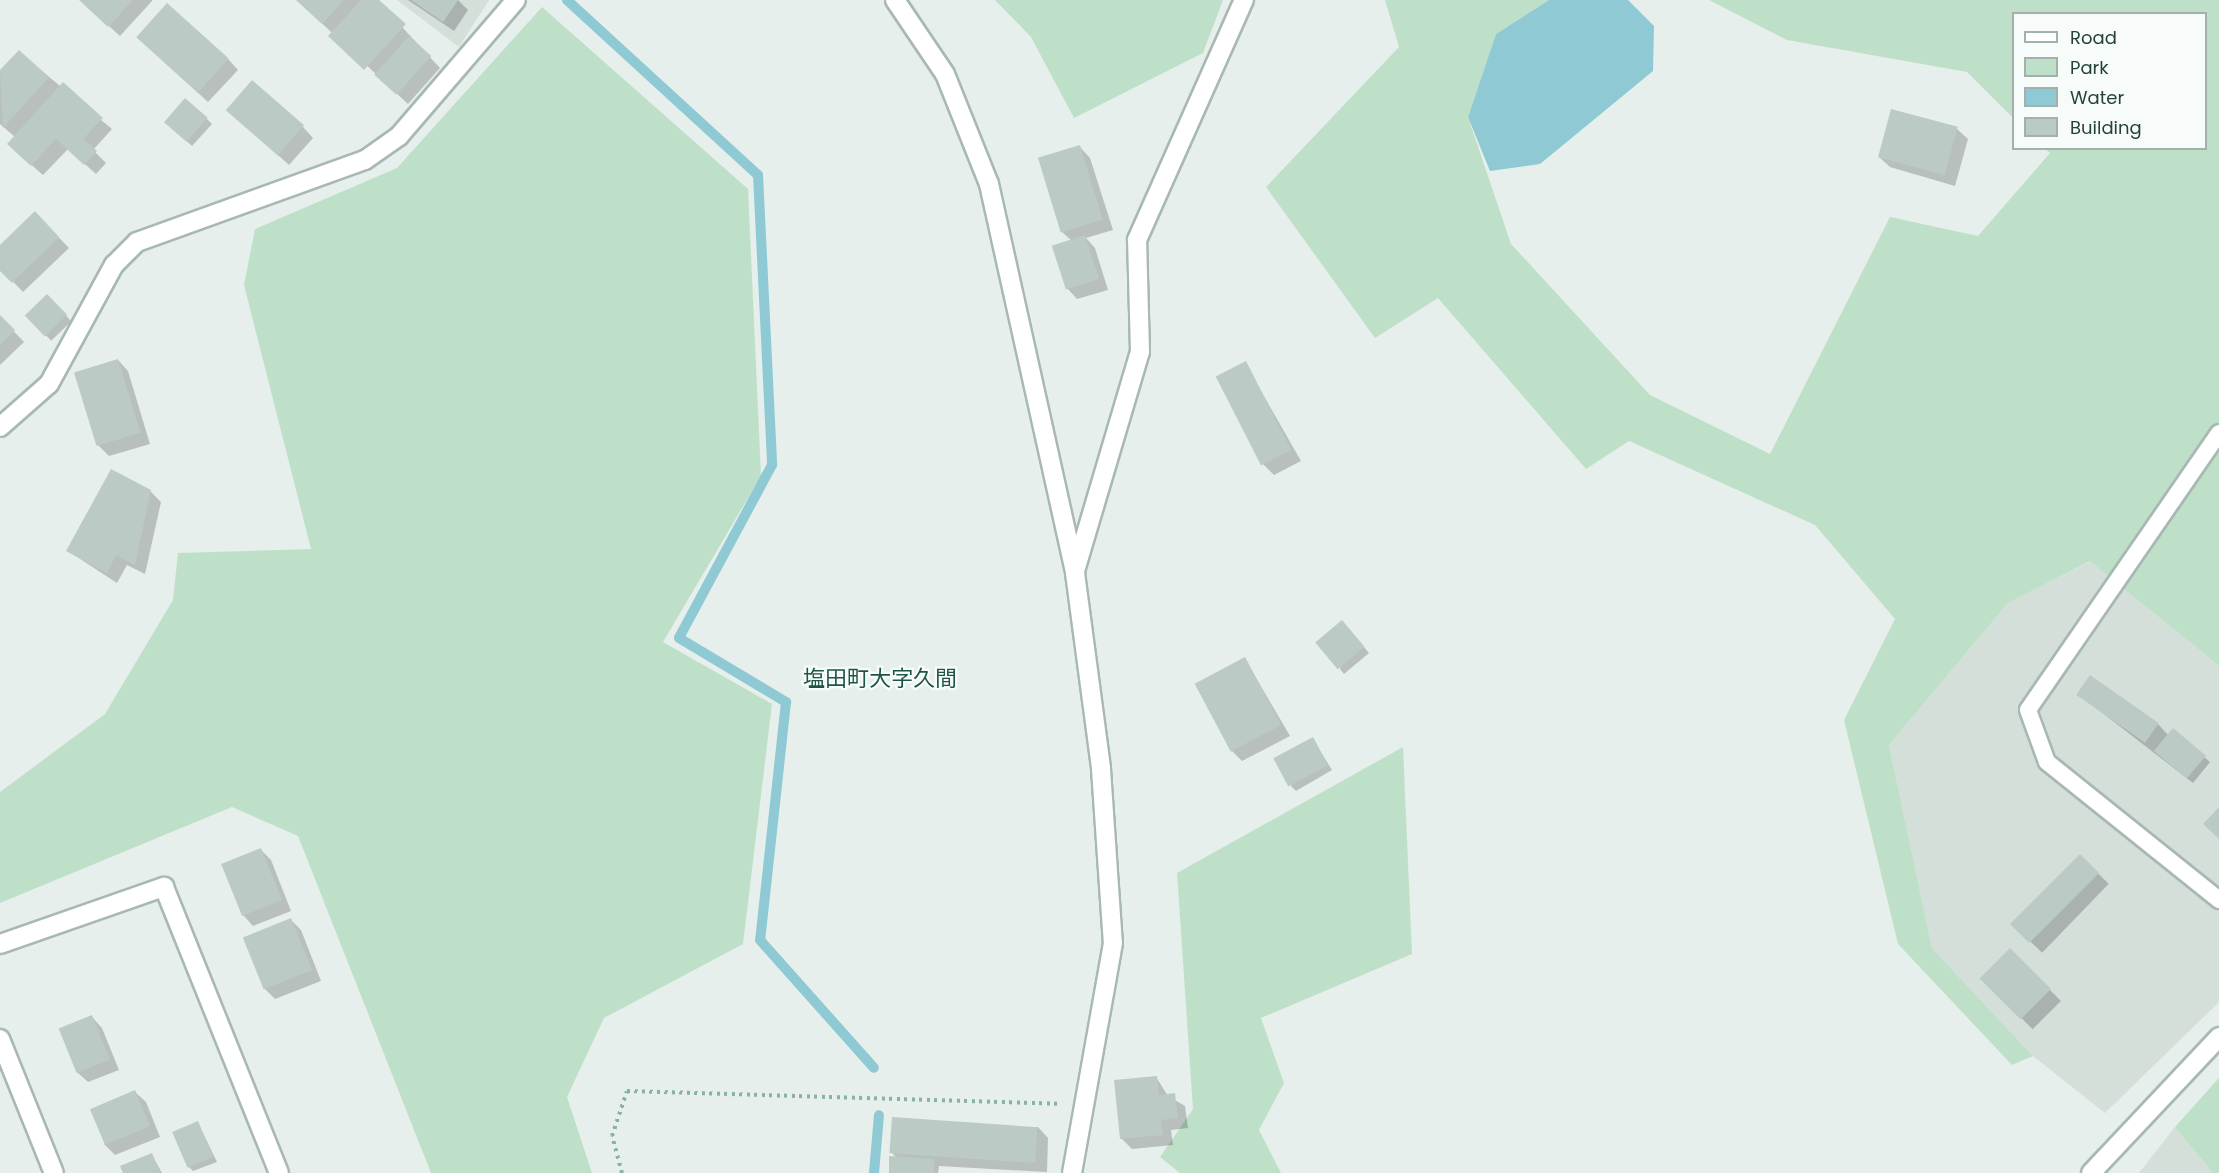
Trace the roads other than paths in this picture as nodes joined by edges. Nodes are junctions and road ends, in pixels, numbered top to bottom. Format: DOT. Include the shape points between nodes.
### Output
graph roads {
  1 [pos="516,0"];
  2 [pos="895,0"];
  3 [pos="1244,0"];
  4 [pos="0,427"];
  5 [pos="2219,433"];
  6 [pos="1075,573"];
  7 [pos="2219,900"];
  8 [pos="0,944"];
  9 [pos="2219,1036"];
  10 [pos="0,1039"];
  11 [pos="54,1173"];
  12 [pos="279,1173"];
  13 [pos="1072,1173"];
  14 [pos="2091,1173"];
  1 -- 4 [label="street" via="399,136 365,160 137,242 114,266 49,384"];
  2 -- 6 [label="street" via="945,74 989,184"];
  3 -- 6 [label="street" via="1137,240 1140,352"];
  5 -- 7 [label="lane" via="2028,710 2047,762"];
  6 -- 13 [label="street" via="1101,769 1113,943"];
  8 -- 12 [label="street" via="164,886"];
  9 -- 14 [label="street"];
  10 -- 11 [label="street"];
}
